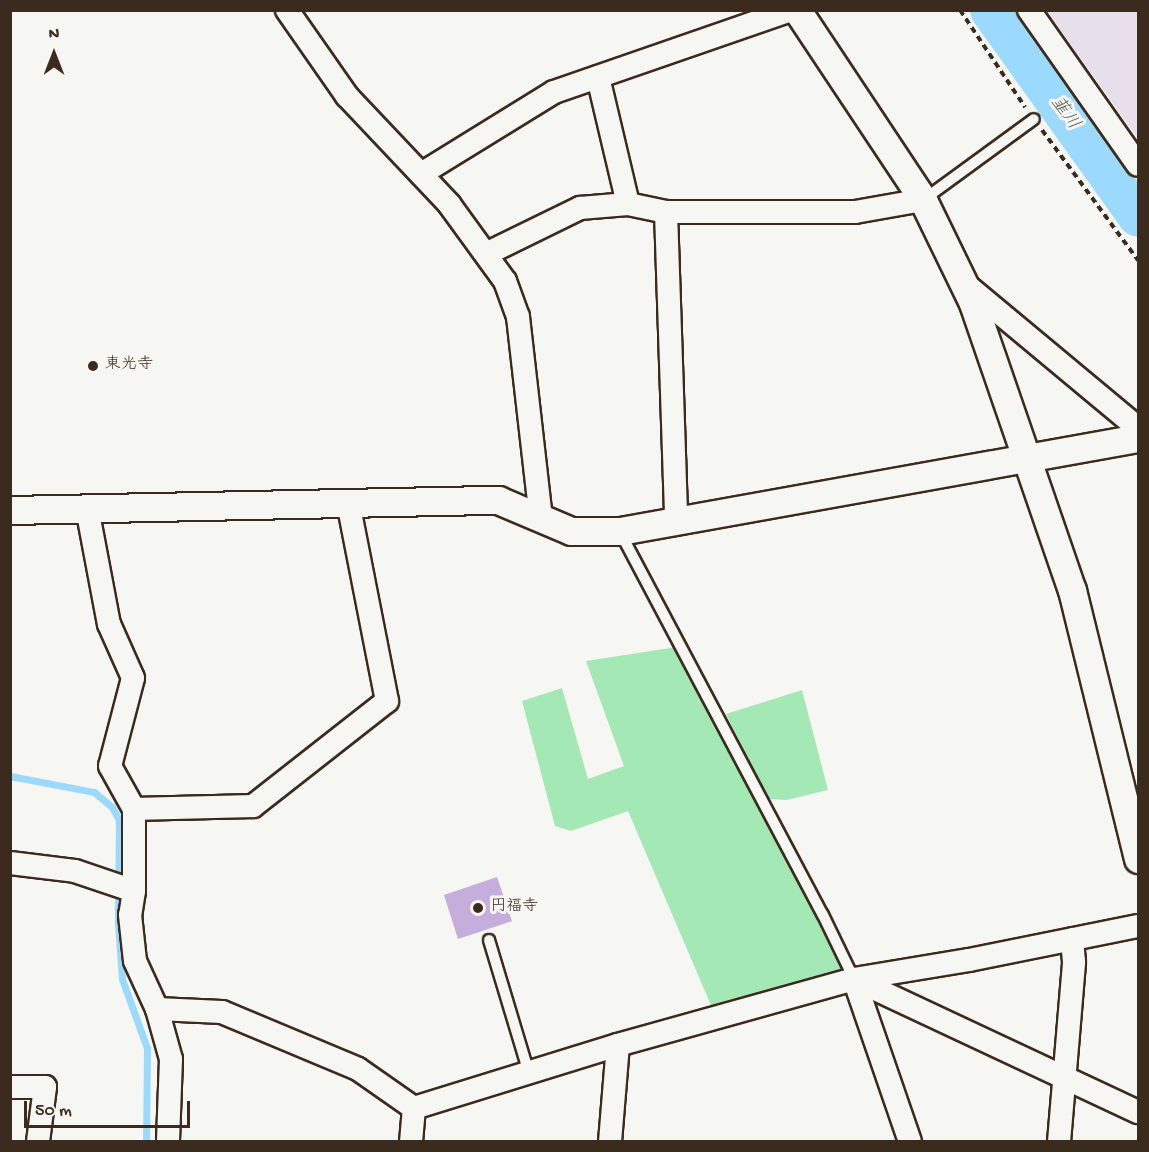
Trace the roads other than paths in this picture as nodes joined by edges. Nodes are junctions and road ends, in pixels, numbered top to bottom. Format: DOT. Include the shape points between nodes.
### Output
graph roads {
  1 [pos="287,10"];
  2 [pos="790,10"];
  3 [pos="797,10"];
  4 [pos="1029,10"];
  5 [pos="598,77"];
  6 [pos="1034,120"];
  7 [pos="1138,165"];
  8 [pos="421,174"];
  9 [pos="923,200"];
  10 [pos="628,204"];
  11 [pos="666,212"];
  12 [pos="486,254"];
  13 [pos="963,284"];
  14 [pos="1138,429"];
  15 [pos="1138,438"];
  16 [pos="1025,458"];
  17 [pos="348,503"];
  18 [pos="87,508"];
  19 [pos="10,510"];
  20 [pos="541,519"];
  21 [pos="676,520"];
  22 [pos="620,531"];
  23 [pos="134,809"];
  24 [pos="1138,859"];
  25 [pos="10,863"];
  26 [pos="134,891"];
  27 [pos="1138,926"];
  28 [pos="1072,939"];
  29 [pos="489,940"];
  30 [pos="854,979"];
  31 [pos="157,1009"];
  32 [pos="618,1045"];
  33 [pos="529,1073"];
  34 [pos="1062,1077"];
  35 [pos="10,1087"];
  36 [pos="414,1108"];
  37 [pos="1138,1112"];
  38 [pos="38,1142"];
  39 [pos="168,1142"];
  40 [pos="411,1142"];
  41 [pos="610,1142"];
  42 [pos="910,1142"];
  43 [pos="1059,1142"];
  1 -- 8 [label="street" via="347,96"];
  2 -- 5 [label="street"];
  3 -- 9 [label="street"];
  4 -- 7 [label="street"];
  5 -- 8 [label="street" via="554,92"];
  5 -- 10 [label="street"];
  6 -- 9 [label="lane"];
  8 -- 12 [label="street"];
  9 -- 11 [label="street" via="855,212"];
  9 -- 13 [label="street"];
  10 -- 11 [label="street"];
  10 -- 12 [label="street" via="580,208"];
  11 -- 21 [label="street"];
  12 -- 20 [label="street" via="505,280 518,317"];
  13 -- 14 [label="street"];
  13 -- 16 [label="street" via="973,303"];
  15 -- 16 [label="street"];
  16 -- 21 [label="street"];
  16 -- 24 [label="street" via="1072,590"];
  17 -- 18 [label="street"];
  17 -- 20 [label="street" via="498,500"];
  17 -- 23 [label="street" via="387,700 253,806"];
  18 -- 19 [label="street"];
  18 -- 23 [label="street" via="109,624 133,678 110,766"];
  20 -- 22 [label="street" via="571,531"];
  21 -- 22 [label="street"];
  22 -- 30 [label="lane"];
  23 -- 26 [label="street"];
  25 -- 26 [label="street" via="75,871"];
  26 -- 31 [label="street" via="130,915 135,961"];
  27 -- 28 [label="street"];
  28 -- 30 [label="street"];
  28 -- 34 [label="street" via="1074,962"];
  29 -- 33 [label="lane"];
  30 -- 32 [label="street"];
  30 -- 34 [label="street"];
  30 -- 42 [label="street"];
  31 -- 36 [label="street" via="222,1012 358,1069"];
  31 -- 39 [label="street" via="171,1059"];
  32 -- 33 [label="street"];
  32 -- 41 [label="street"];
  33 -- 36 [label="street"];
  34 -- 37 [label="street"];
  34 -- 43 [label="street"];
  35 -- 38 [label="street" via="45,1087"];
  36 -- 40 [label="street"];
}
